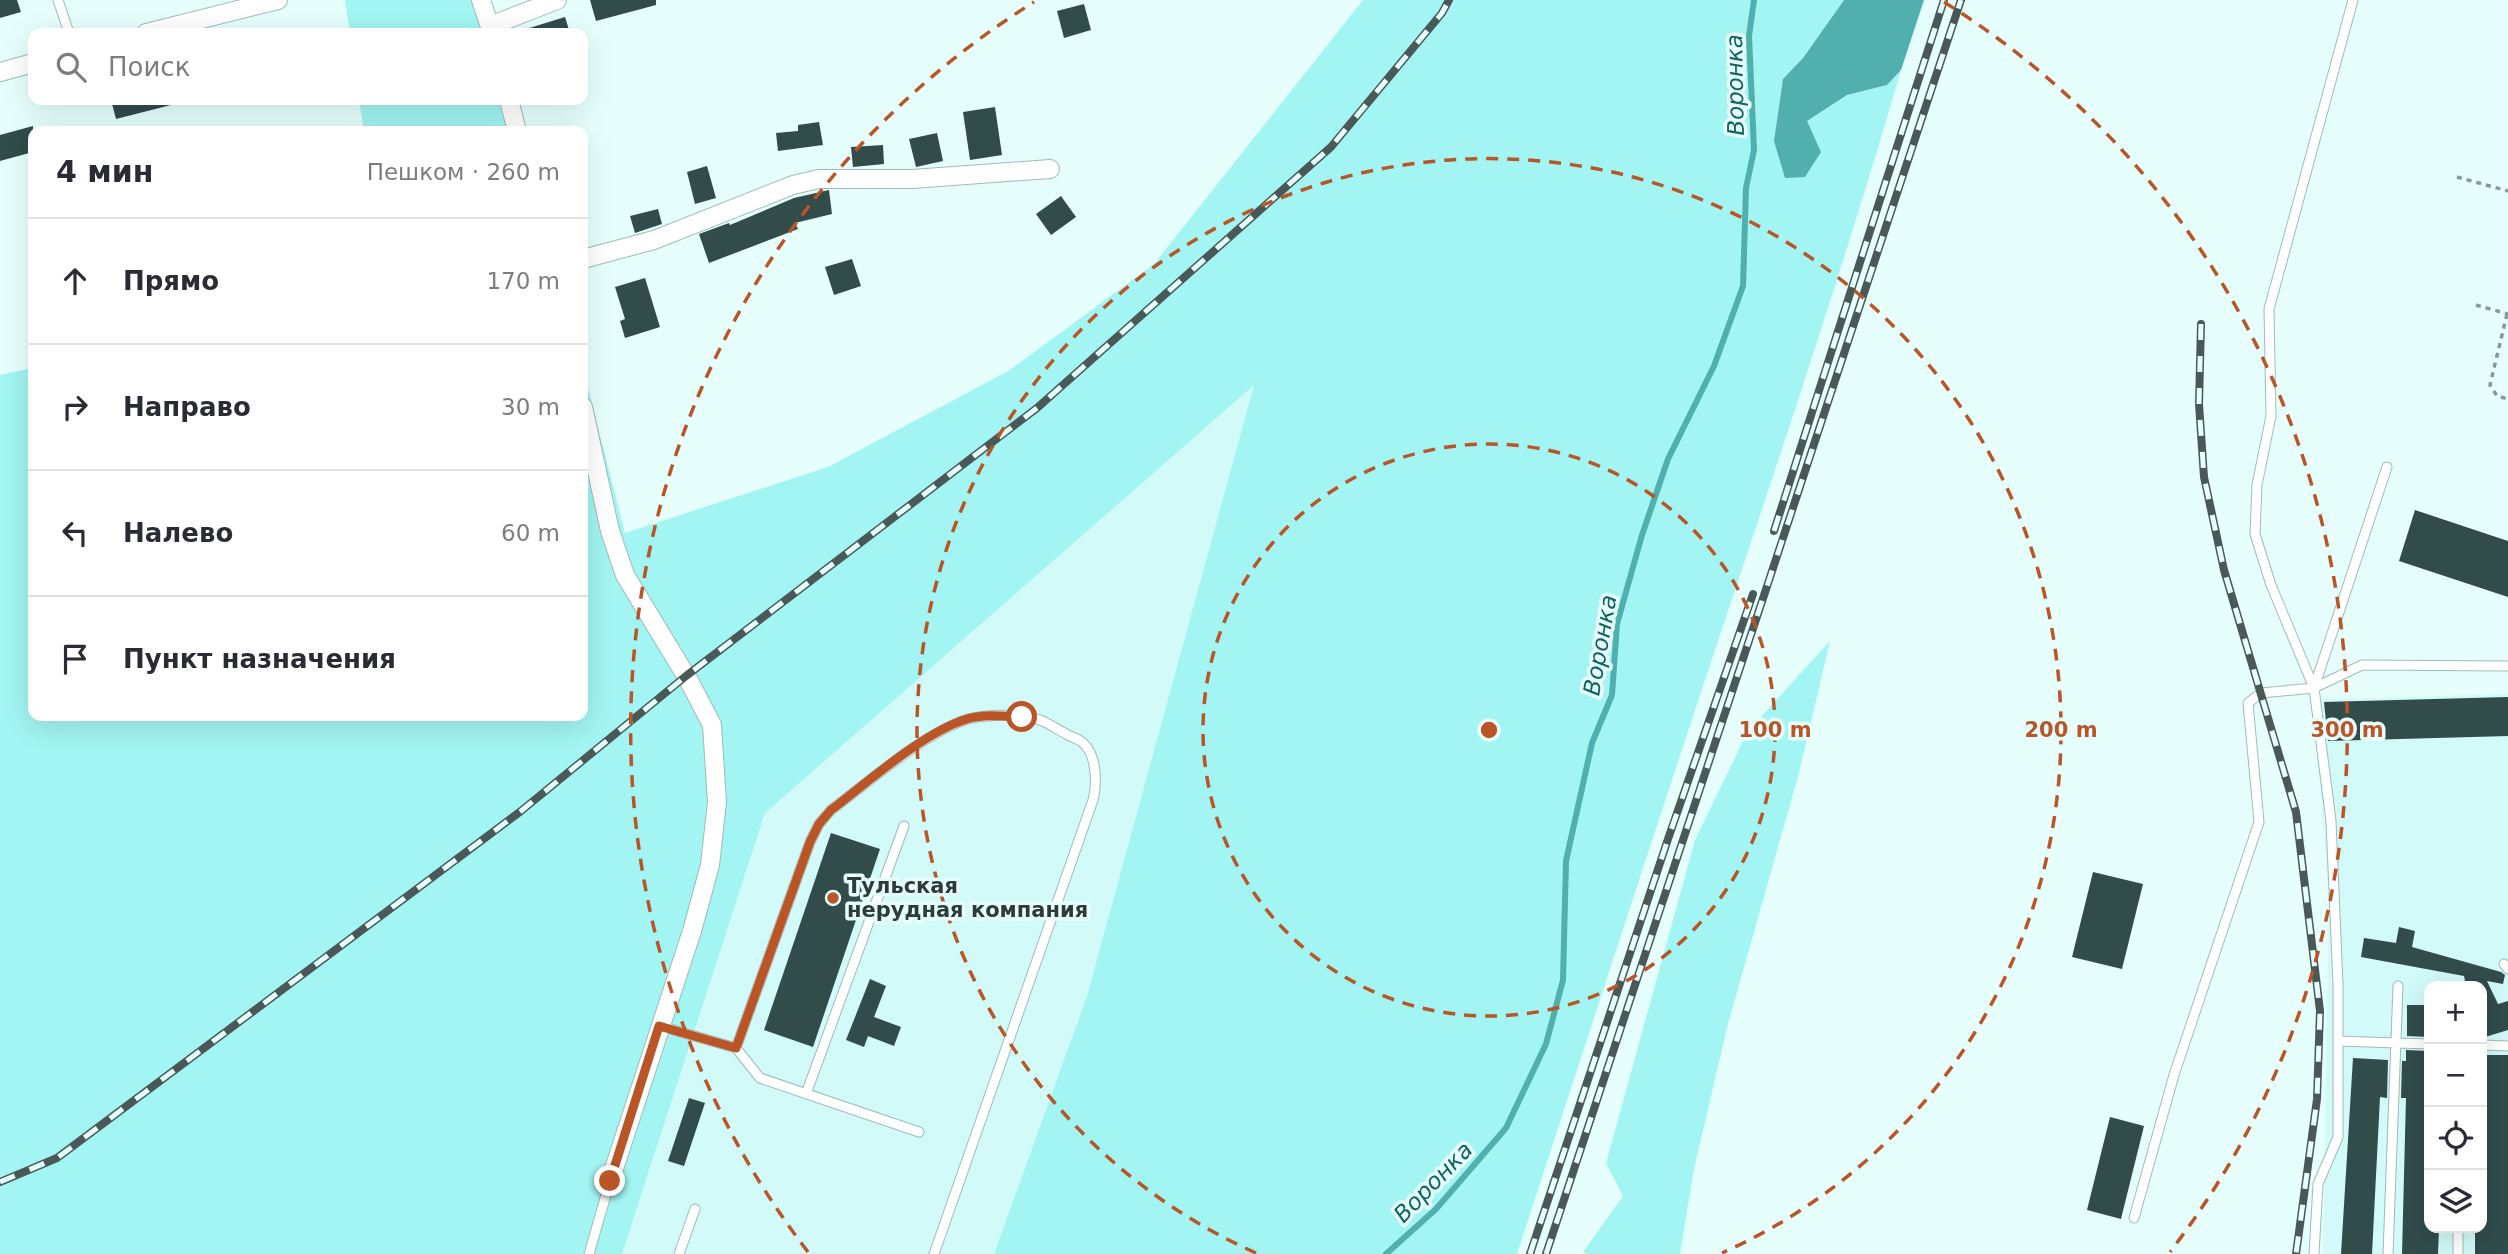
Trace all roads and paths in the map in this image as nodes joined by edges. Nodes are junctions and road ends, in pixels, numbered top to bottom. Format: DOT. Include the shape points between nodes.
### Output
graph roads {
  1 [pos="58,0"];
  2 [pos="278,0"];
  3 [pos="481,0"];
  4 [pos="557,0"];
  5 [pos="2354,0"];
  6 [pos="67,28"];
  7 [pos="166,28"];
  8 [pos="490,28"];
  9 [pos="495,28"];
  10 [pos="28,64"];
  11 [pos="0,72"];
  12 [pos="510,105"];
  13 [pos="516,126"];
  14 [pos="1050,169"];
  15 [pos="2457,177"];
  16 [pos="2508,191"];
  17 [pos="588,257"];
  18 [pos="2476,305"];
  19 [pos="2508,314"];
  20 [pos="2508,399"];
  21 [pos="588,430"];
  22 [pos="2387,467"];
  23 [pos="2508,666"];
  24 [pos="2314,688"];
  25 [pos="904,825"];
  26 [pos="2398,986"];
  27 [pos="659,1026"];
  28 [pos="2338,1041"];
  29 [pos="2395,1043"];
  30 [pos="2424,1044"];
  31 [pos="2487,1045"];
  32 [pos="2508,1046"];
  33 [pos="736,1048"];
  34 [pos="806,1094"];
  35 [pos="919,1132"];
  36 [pos="610,1181"];
  37 [pos="695,1209"];
  38 [pos="2134,1218"];
  39 [pos="2458,1233"];
  40 [pos="589,1254"];
  41 [pos="679,1254"];
  42 [pos="934,1254"];
  43 [pos="2314,1254"];
  44 [pos="2388,1254"];
  45 [pos="2458,1254"];
  1 -- 6 [label="lane"];
  2 -- 7 [label="street"];
  3 -- 8 [label="street"];
  4 -- 9 [label="street"];
  5 -- 24 [label="lane" via="2269,309 2271,416 2258,485 2255,534"];
  10 -- 11 [label="street"];
  12 -- 13 [label="street"];
  14 -- 17 [label="street" via="912,179 819,179 654,240"];
  15 -- 16 [label="path"];
  18 -- 19 [label="path"];
  19 -- 20 [label="path" via="2490,385 2497,396"];
  21 -- 27 [label="street" via="610,531 632,589 708,715 714,740 717,802 710,865"];
  22 -- 24 [label="lane"];
  23 -- 24 [label="lane" via="2362,665"];
  24 -- 28 [label="lane" via="2331,821"];
  24 -- 38 [label="lane" via="2261,693 2248,703 2259,822 2174,1075"];
  25 -- 34 [label="lane"];
  26 -- 29 [label="lane"];
  27 -- 33 [label="lane"];
  27 -- 36 [label="street"];
  28 -- 29 [label="lane"];
  28 -- 43 [label="lane" via="2338,1137 2318,1184"];
  29 -- 30 [label="lane"];
  29 -- 44 [label="lane"];
  31 -- 32 [label="lane"];
  33 -- 34 [label="lane" via="760,1078"];
  33 -- 42 [label="lane" via="810,842 831,810 932,735 968,719 1036,719 1084,744 1094,771 1093,800"];
  34 -- 35 [label="lane"];
  36 -- 40 [label="lane"];
  37 -- 41 [label="lane"];
  39 -- 45 [label="lane"];
}
